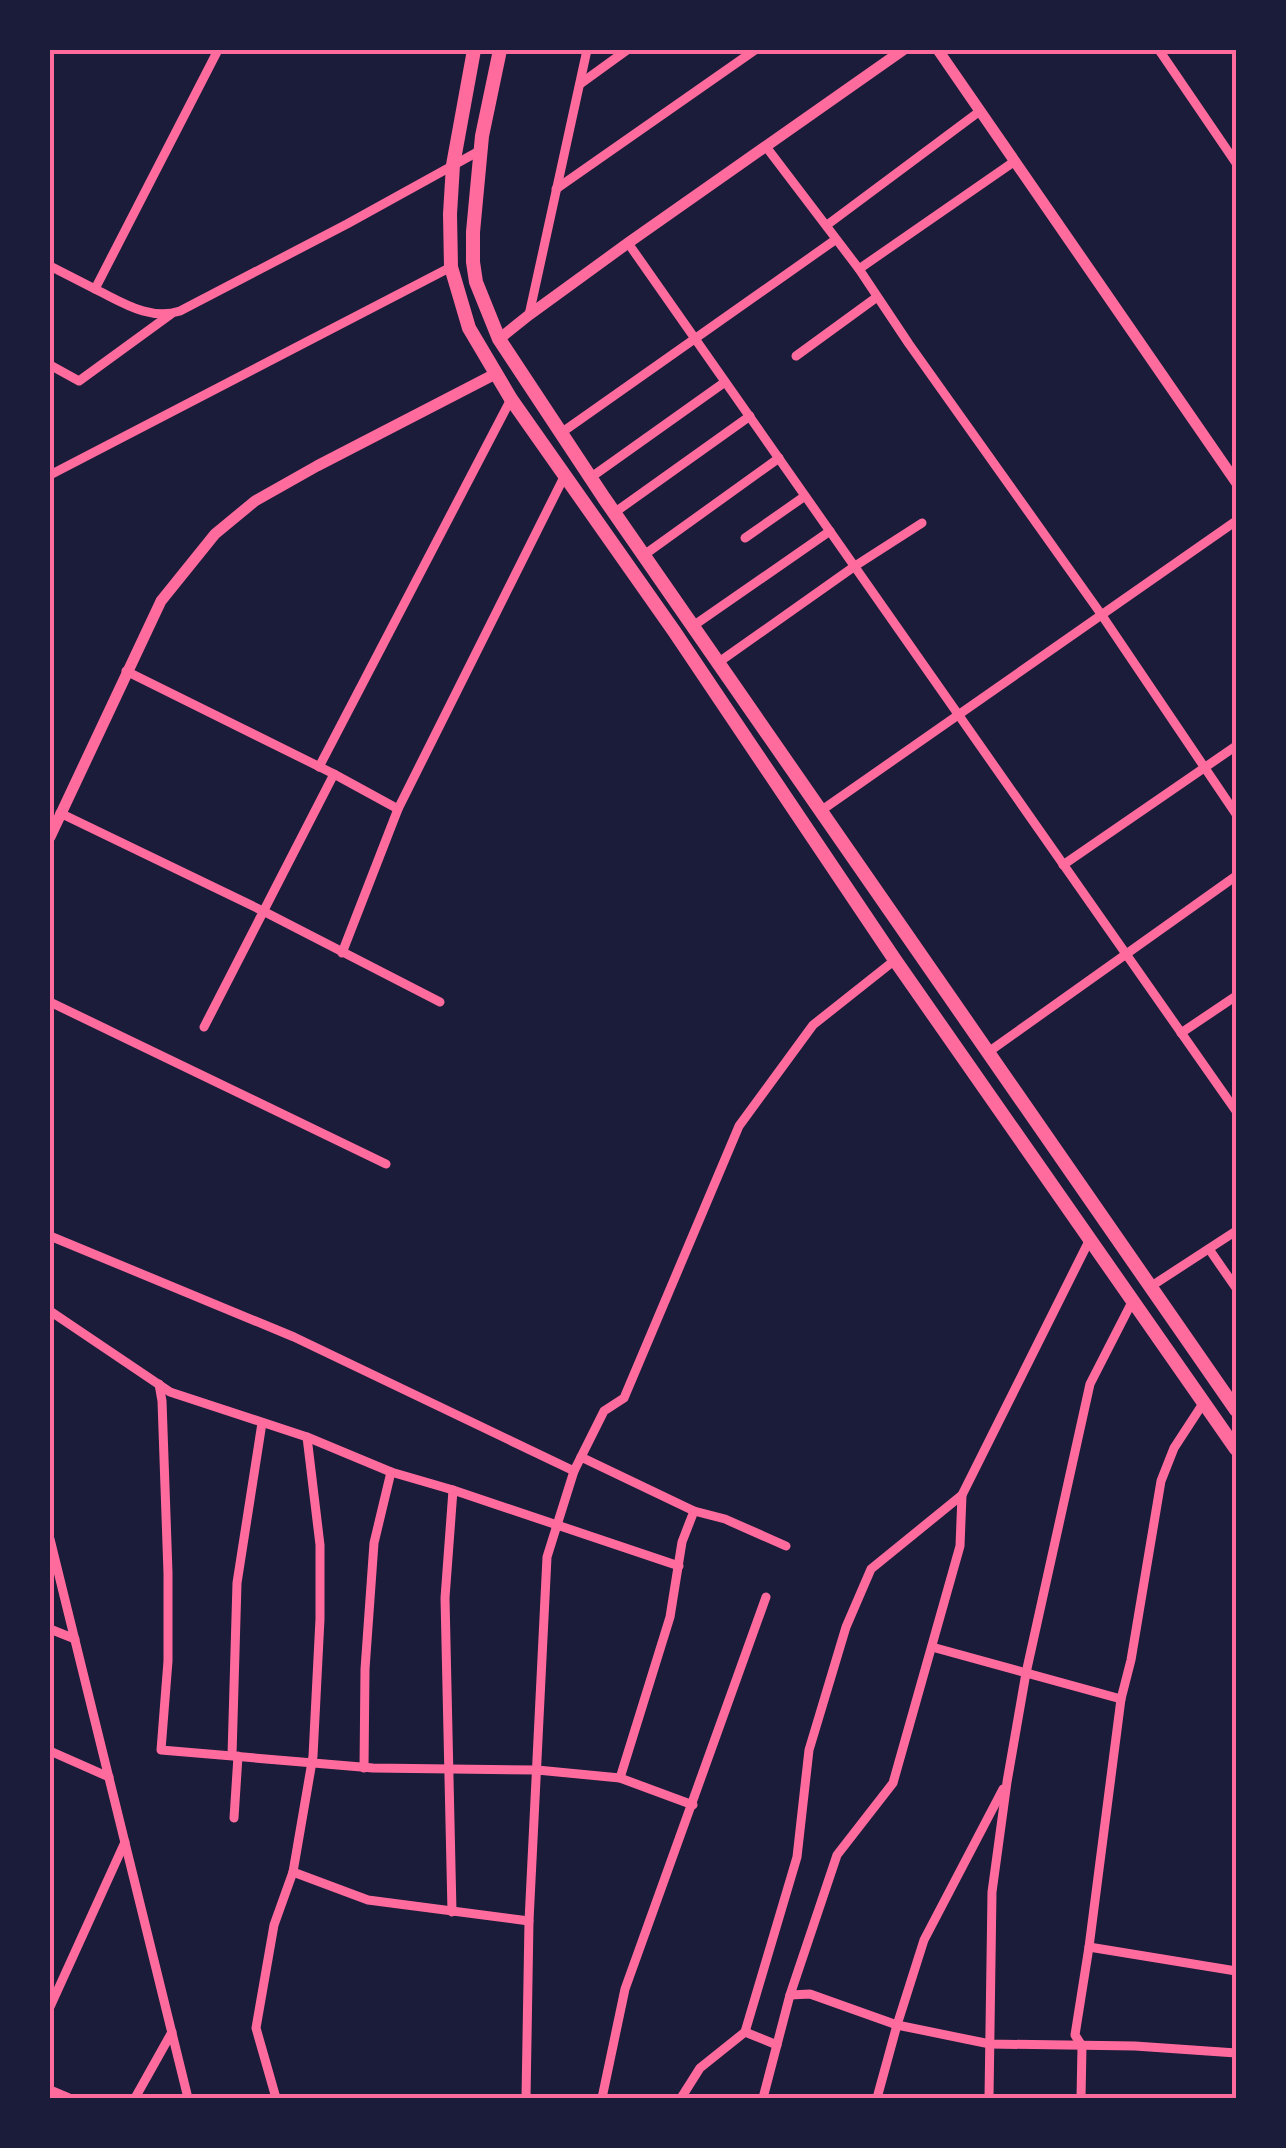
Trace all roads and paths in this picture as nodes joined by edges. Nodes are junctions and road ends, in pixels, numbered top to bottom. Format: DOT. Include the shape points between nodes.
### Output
graph roads {
  1 [pos="218,50"];
  2 [pos="474,50"];
  3 [pos="500,50"];
  4 [pos="587,50"];
  5 [pos="626,50"];
  6 [pos="755,50"];
  7 [pos="903,50"];
  8 [pos="938,50"];
  9 [pos="1159,50"];
  10 [pos="580,84"];
  11 [pos="980,111"];
  12 [pos="766,148"];
  13 [pos="481,150"];
  14 [pos="1014,161"];
  15 [pos="1236,163"];
  16 [pos="453,165"];
  17 [pos="556,189"];
  18 [pos="827,225"];
  19 [pos="836,240"];
  20 [pos="628,244"];
  21 [pos="50,266"];
  22 [pos="451,267"];
  23 [pos="859,269"];
  24 [pos="95,289"];
  25 [pos="877,297"];
  26 [pos="172,314"];
  27 [pos="529,314"];
  28 [pos="499,339"];
  29 [pos="695,339"];
  30 [pos="796,356"];
  31 [pos="50,365"];
  32 [pos="496,373"];
  33 [pos="725,382"];
  34 [pos="511,399"];
  35 [pos="750,416"];
  36 [pos="561,433"];
  37 [pos="779,458"];
  38 [pos="50,475"];
  39 [pos="565,475"];
  40 [pos="590,478"];
  41 [pos="1236,482"];
  42 [pos="805,496"];
  43 [pos="614,513"];
  44 [pos="1236,521"];
  45 [pos="922,524"];
  46 [pos="830,531"];
  47 [pos="745,538"];
  48 [pos="644,555"];
  49 [pos="855,566"];
  50 [pos="1100,614"];
  51 [pos="693,626"];
  52 [pos="719,662"];
  53 [pos="126,671"];
  54 [pos="958,715"];
  55 [pos="1236,746"];
  56 [pos="319,767"];
  57 [pos="1205,768"];
  58 [pos="334,774"];
  59 [pos="398,809"];
  60 [pos="822,810"];
  61 [pos="60,813"];
  62 [pos="1236,814"];
  63 [pos="50,837"];
  64 [pos="1063,865"];
  65 [pos="1236,876"];
  66 [pos="263,911"];
  67 [pos="342,953"];
  68 [pos="1126,954"];
  69 [pos="895,960"];
  70 [pos="1236,996"];
  71 [pos="50,1002"];
  72 [pos="440,1002"];
  73 [pos="204,1027"];
  74 [pos="1181,1033"];
  75 [pos="987,1053"];
  76 [pos="1236,1111"];
  77 [pos="386,1164"];
  78 [pos="1236,1230"];
  79 [pos="50,1236"];
  80 [pos="1090,1238"];
  81 [pos="1210,1249"];
  82 [pos="1150,1287"];
  83 [pos="1236,1288"];
  84 [pos="1133,1300"];
  85 [pos="50,1311"];
  86 [pos="159,1384"];
  87 [pos="1204,1402"];
  88 [pos="1236,1410"];
  89 [pos="262,1423"];
  90 [pos="307,1437"];
  91 [pos="1236,1450"];
  92 [pos="581,1457"];
  93 [pos="574,1470"];
  94 [pos="391,1472"];
  95 [pos="452,1490"];
  96 [pos="962,1495"];
  97 [pos="694,1510"];
  98 [pos="556,1523"];
  99 [pos="50,1539"];
  100 [pos="786,1546"];
  101 [pos="679,1566"];
  102 [pos="766,1597"];
  103 [pos="50,1628"];
  104 [pos="74,1639"];
  105 [pos="932,1647"];
  106 [pos="1026,1673"];
  107 [pos="1122,1699"];
  108 [pos="50,1751"];
  109 [pos="235,1755"];
  110 [pos="311,1764"];
  111 [pos="364,1768"];
  112 [pos="449,1768"];
  113 [pos="537,1770"];
  114 [pos="109,1777"];
  115 [pos="620,1778"];
  116 [pos="1007,1782"];
  117 [pos="693,1805"];
  118 [pos="234,1818"];
  119 [pos="125,1842"];
  120 [pos="293,1872"];
  121 [pos="452,1912"];
  122 [pos="528,1921"];
  123 [pos="1089,1947"];
  124 [pos="1236,1970"];
  125 [pos="790,1995"];
  126 [pos="50,2007"];
  127 [pos="897,2025"];
  128 [pos="172,2032"];
  129 [pos="745,2032"];
  130 [pos="777,2044"];
  131 [pos="990,2044"];
  132 [pos="1082,2046"];
  133 [pos="1236,2053"];
  134 [pos="50,2090"];
  135 [pos="68,2098"];
  136 [pos="135,2098"];
  137 [pos="188,2098"];
  138 [pos="276,2098"];
  139 [pos="526,2098"];
  140 [pos="602,2098"];
  141 [pos="681,2098"];
  142 [pos="763,2098"];
  143 [pos="878,2098"];
  144 [pos="989,2098"];
  145 [pos="1081,2098"];
  1 -- 24 [label="street"];
  2 -- 16 [label="main road"];
  3 -- 13 [label="main road"];
  4 -- 10 [label="street"];
  5 -- 10 [label="street"];
  6 -- 17 [label="street"];
  7 -- 12 [label="street"];
  8 -- 11 [label="street"];
  9 -- 15 [label="street"];
  10 -- 17 [label="street"];
  11 -- 14 [label="street"];
  11 -- 18 [label="street"];
  12 -- 18 [label="street"];
  12 -- 20 [label="street"];
  13 -- 16 [label="street"];
  13 -- 28 [label="main road" via="473,262"];
  14 -- 23 [label="street"];
  14 -- 41 [label="street"];
  16 -- 22 [label="main road"];
  16 -- 26 [label="street"];
  17 -- 27 [label="street"];
  18 -- 19 [label="street"];
  19 -- 23 [label="street"];
  19 -- 29 [label="street"];
  20 -- 27 [label="street"];
  20 -- 29 [label="street"];
  21 -- 24 [label="street"];
  22 -- 32 [label="main road" via="469,328"];
  22 -- 38 [label="street"];
  23 -- 25 [label="street"];
  24 -- 26 [label="street" via="147,314"];
  25 -- 30 [label="street"];
  25 -- 50 [label="street"];
  26 -- 31 [label="street" via="79,382"];
  27 -- 28 [label="street"];
  28 -- 36 [label="main road"];
  29 -- 33 [label="street"];
  29 -- 36 [label="street"];
  32 -- 34 [label="main road"];
  32 -- 53 [label="street" via="254,501 215,534 161,601"];
  33 -- 35 [label="street"];
  33 -- 40 [label="street"];
  34 -- 39 [label="main road"];
  34 -- 56 [label="street"];
  35 -- 37 [label="street"];
  35 -- 43 [label="street"];
  36 -- 40 [label="main road"];
  37 -- 42 [label="street"];
  37 -- 48 [label="street"];
  39 -- 59 [label="street"];
  39 -- 69 [label="main road"];
  40 -- 43 [label="main road"];
  42 -- 46 [label="street"];
  42 -- 47 [label="street"];
  43 -- 48 [label="main road"];
  44 -- 50 [label="street"];
  45 -- 49 [label="street"];
  46 -- 49 [label="street"];
  46 -- 51 [label="street"];
  48 -- 51 [label="main road"];
  49 -- 52 [label="street"];
  49 -- 54 [label="street"];
  50 -- 54 [label="street"];
  50 -- 57 [label="street"];
  51 -- 52 [label="main road"];
  52 -- 60 [label="main road"];
  53 -- 56 [label="street"];
  53 -- 61 [label="street"];
  54 -- 60 [label="street"];
  54 -- 64 [label="street"];
  55 -- 57 [label="street"];
  56 -- 58 [label="street"];
  57 -- 62 [label="street"];
  57 -- 64 [label="street"];
  58 -- 59 [label="street"];
  58 -- 66 [label="street"];
  59 -- 67 [label="street"];
  60 -- 75 [label="main road"];
  61 -- 63 [label="street"];
  61 -- 66 [label="street"];
  64 -- 68 [label="street"];
  65 -- 68 [label="street"];
  66 -- 67 [label="street"];
  66 -- 73 [label="street"];
  67 -- 72 [label="street"];
  68 -- 74 [label="street"];
  68 -- 75 [label="street"];
  69 -- 80 [label="main road"];
  69 -- 92 [label="street" via="813,1025 739,1126 624,1398 604,1411"];
  70 -- 74 [label="street"];
  71 -- 77 [label="street"];
  74 -- 76 [label="street"];
  75 -- 82 [label="main road"];
  78 -- 81 [label="street"];
  79 -- 93 [label="street" via="294,1336"];
  80 -- 84 [label="main road"];
  80 -- 96 [label="street"];
  81 -- 82 [label="street"];
  81 -- 83 [label="street"];
  82 -- 88 [label="main road"];
  84 -- 87 [label="main road"];
  84 -- 106 [label="street" via="1090,1384"];
  85 -- 86 [label="street"];
  86 -- 89 [label="street"];
  86 -- 109 [label="street" via="168,1591 161,1750"];
  87 -- 91 [label="main road"];
  87 -- 107 [label="street" via="1161,1481"];
  89 -- 90 [label="street"];
  89 -- 109 [label="street" via="237,1584"];
  90 -- 94 [label="street"];
  90 -- 110 [label="street" via="320,1545"];
  92 -- 93 [label="street"];
  92 -- 97 [label="street"];
  93 -- 98 [label="street"];
  94 -- 95 [label="street"];
  94 -- 111 [label="street" via="374,1543"];
  95 -- 98 [label="street"];
  95 -- 112 [label="street"];
  96 -- 105 [label="street" via="960,1546"];
  96 -- 129 [label="street" via="871,1570 846,1627 809,1750 796,1856"];
  97 -- 100 [label="street"];
  97 -- 101 [label="street"];
  98 -- 101 [label="street"];
  98 -- 113 [label="street" via="547,1557"];
  99 -- 104 [label="street"];
  101 -- 115 [label="street" via="670,1617"];
  102 -- 117 [label="street"];
  103 -- 104 [label="street"];
  104 -- 114 [label="street"];
  105 -- 106 [label="street"];
  105 -- 125 [label="street" via="893,1783 837,1855"];
  106 -- 107 [label="street"];
  106 -- 116 [label="street"];
  107 -- 123 [label="street"];
  108 -- 114 [label="street"];
  109 -- 110 [label="street"];
  109 -- 118 [label="street"];
  110 -- 111 [label="street"];
  110 -- 120 [label="street"];
  111 -- 112 [label="street"];
  112 -- 113 [label="street"];
  112 -- 121 [label="street"];
  113 -- 115 [label="street"];
  113 -- 122 [label="street"];
  114 -- 119 [label="street"];
  115 -- 117 [label="street"];
  116 -- 127 [label="street" via="924,1940"];
  116 -- 131 [label="street" via="992,1892"];
  117 -- 140 [label="street" via="625,1990"];
  119 -- 126 [label="street"];
  119 -- 128 [label="street"];
  120 -- 121 [label="street" via="368,1900"];
  120 -- 138 [label="street" via="274,1925 256,2028"];
  121 -- 122 [label="street"];
  122 -- 139 [label="street"];
  123 -- 124 [label="street"];
  123 -- 132 [label="street" via="1075,2035"];
  125 -- 127 [label="street" via="810,1994"];
  125 -- 130 [label="street"];
  127 -- 131 [label="street"];
  127 -- 143 [label="street"];
  128 -- 136 [label="street"];
  128 -- 137 [label="street"];
  129 -- 130 [label="street"];
  129 -- 141 [label="street" via="700,2068"];
  130 -- 142 [label="street"];
  131 -- 132 [label="street"];
  131 -- 144 [label="street"];
  132 -- 133 [label="street"];
  132 -- 145 [label="street"];
  134 -- 135 [label="street"];
}
